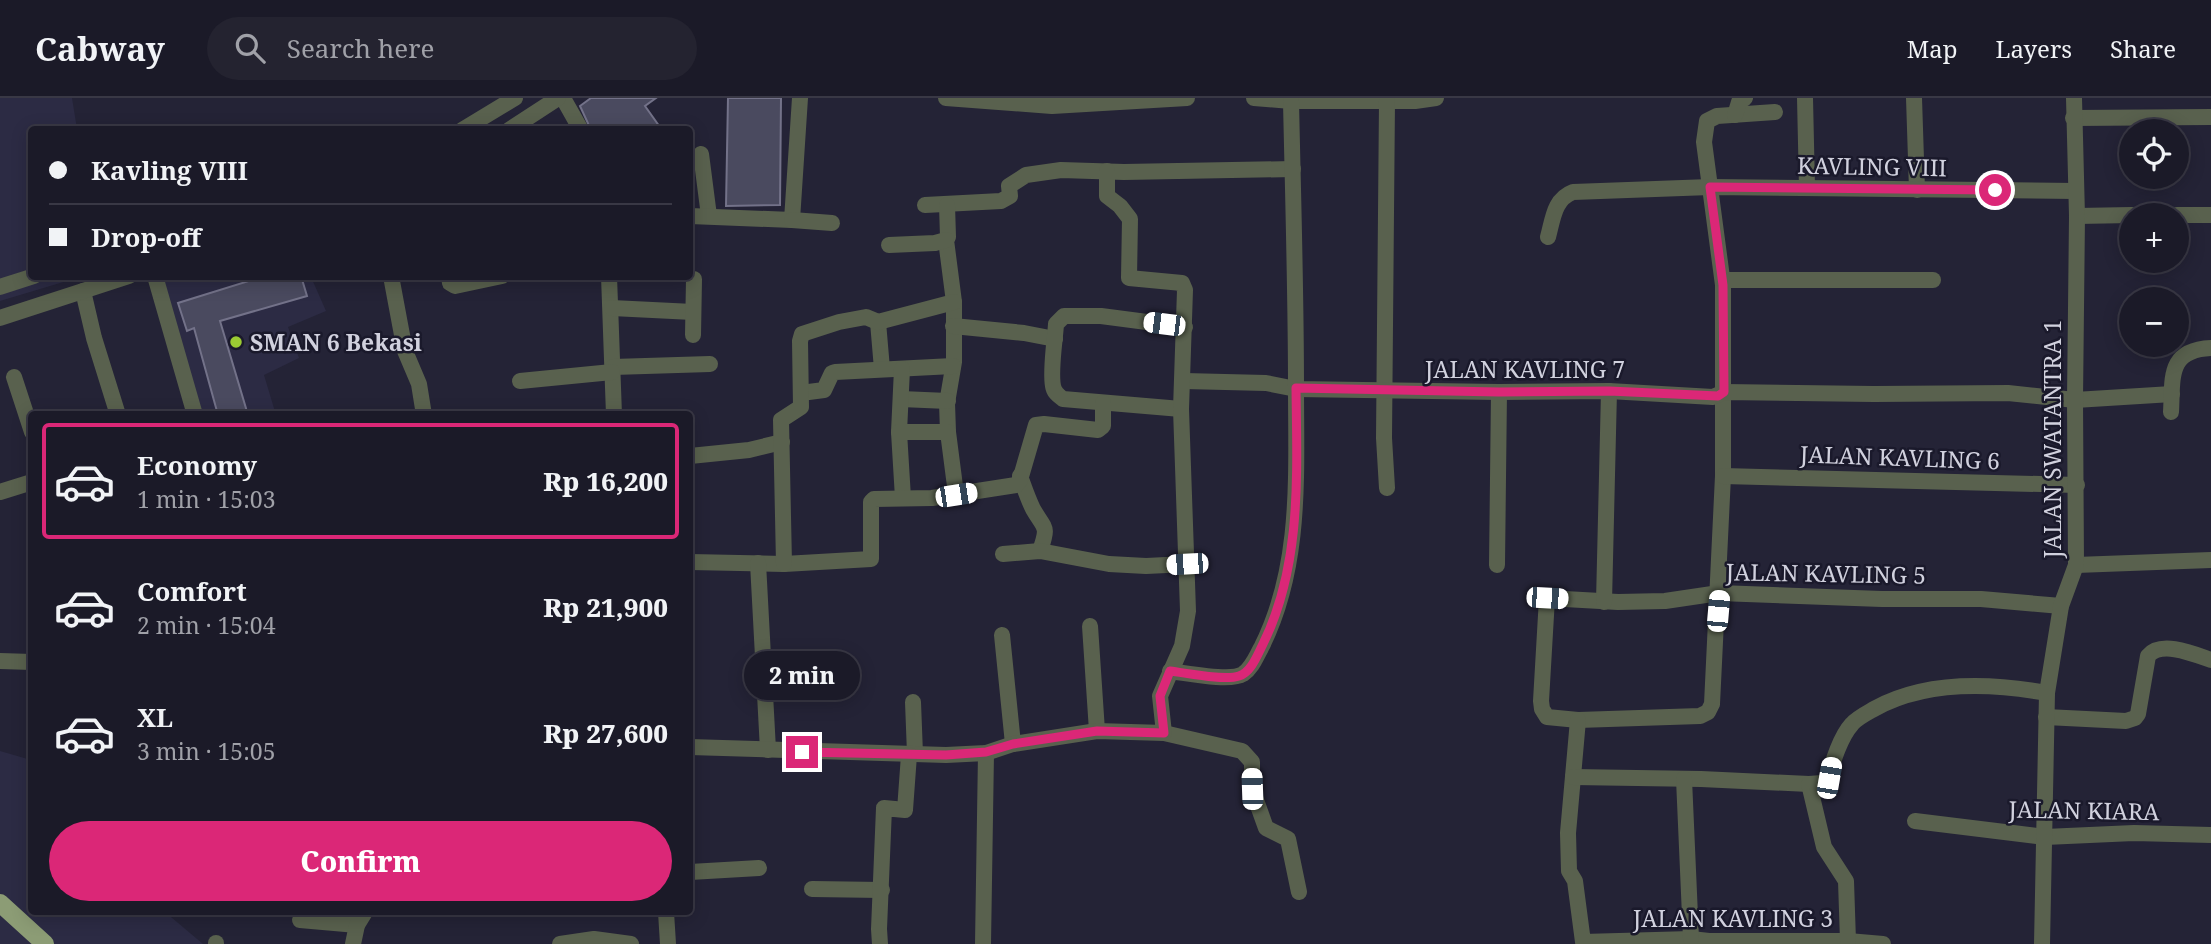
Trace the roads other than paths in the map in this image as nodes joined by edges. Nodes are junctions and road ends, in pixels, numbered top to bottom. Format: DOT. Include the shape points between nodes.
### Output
graph roads {
  1 [pos="515,98"];
  2 [pos="561,98"];
  3 [pos="800,98"];
  4 [pos="949,98"];
  5 [pos="1187,98"];
  6 [pos="1254,98"];
  7 [pos="1436,98"];
  8 [pos="1745,98"];
  9 [pos="1805,98"];
  10 [pos="1914,98"];
  11 [pos="2074,98"];
  12 [pos="1291,101"];
  13 [pos="1387,101"];
  14 [pos="1775,112"];
  15 [pos="1735,115"];
  16 [pos="2211,117"];
  17 [pos="2073,118"];
  18 [pos="480,125"];
  19 [pos="516,126"];
  20 [pos="578,126"];
  21 [pos="701,154"];
  22 [pos="1293,169"];
  23 [pos="1107,171"];
  24 [pos="1710,187"];
  25 [pos="1807,188"];
  26 [pos="1917,190"];
  27 [pos="2076,191"];
  28 [pos="925,205"];
  29 [pos="947,205"];
  30 [pos="2077,215"];
  31 [pos="2119,215"];
  32 [pos="2189,215"];
  33 [pos="2211,215"];
  34 [pos="693,216"];
  35 [pos="709,216"];
  36 [pos="792,220"];
  37 [pos="832,223"];
  38 [pos="1548,236"];
  39 [pos="946,240"];
  40 [pos="889,245"];
  41 [pos="28,278"];
  42 [pos="694,279"];
  43 [pos="117,280"];
  44 [pos="156,280"];
  45 [pos="392,280"];
  46 [pos="450,280"];
  47 [pos="483,280"];
  48 [pos="609,280"];
  49 [pos="1723,280"];
  50 [pos="1933,280"];
  51 [pos="0,287"];
  52 [pos="83,291"];
  53 [pos="954,302"];
  54 [pos="611,308"];
  55 [pos="693,312"];
  56 [pos="0,318"];
  57 [pos="878,321"];
  58 [pos="953,326"];
  59 [pos="1185,327"];
  60 [pos="693,335"];
  61 [pos="1055,339"];
  62 [pos="2211,348"];
  63 [pos="710,364"];
  64 [pos="953,366"];
  65 [pos="882,369"];
  66 [pos="902,369"];
  67 [pos="612,370"];
  68 [pos="13,377"];
  69 [pos="520,381"];
  70 [pos="1184,381"];
  71 [pos="1296,388"];
  72 [pos="1384,389"];
  73 [pos="1609,391"];
  74 [pos="1499,392"];
  75 [pos="1724,392"];
  76 [pos="801,393"];
  77 [pos="2172,394"];
  78 [pos="901,399"];
  79 [pos="2075,400"];
  80 [pos="948,401"];
  81 [pos="1103,403"];
  82 [pos="1181,409"];
  83 [pos="117,411"];
  84 [pos="194,411"];
  85 [pos="423,411"];
  86 [pos="614,411"];
  87 [pos="2171,412"];
  88 [pos="28,420"];
  89 [pos="899,432"];
  90 [pos="948,432"];
  91 [pos="782,442"];
  92 [pos="693,456"];
  93 [pos="1020,476"];
  94 [pos="1723,476"];
  95 [pos="28,483"];
  96 [pos="2077,485"];
  97 [pos="1387,488"];
  98 [pos="0,492"];
  99 [pos="956,495"];
  100 [pos="903,498"];
  101 [pos="1040,551"];
  102 [pos="1003,554"];
  103 [pos="2211,560"];
  104 [pos="693,562"];
  105 [pos="758,563"];
  106 [pos="1187,564"];
  107 [pos="784,565"];
  108 [pos="1497,565"];
  109 [pos="2076,565"];
  110 [pos="1719,593"];
  111 [pos="1604,602"];
  112 [pos="2061,606"];
  113 [pos="1090,626"];
  114 [pos="1002,635"];
  115 [pos="2211,660"];
  116 [pos="0,661"];
  117 [pos="28,662"];
  118 [pos="1170,671"];
  119 [pos="2047,693"];
  120 [pos="913,702"];
  121 [pos="2046,717"];
  122 [pos="1578,720"];
  123 [pos="1097,731"];
  124 [pos="1164,733"];
  125 [pos="1013,744"];
  126 [pos="693,747"];
  127 [pos="768,750"];
  128 [pos="986,752"];
  129 [pos="912,755"];
  130 [pos="1573,777"];
  131 [pos="1684,779"];
  132 [pos="1809,784"];
  133 [pos="1915,821"];
  134 [pos="2211,835"];
  135 [pos="2045,837"];
  136 [pos="759,868"];
  137 [pos="693,872"];
  138 [pos="812,889"];
  139 [pos="882,890"];
  140 [pos="1299,892"];
  141 [pos="0,903"];
  142 [pos="666,915"];
  143 [pos="361,918"];
  144 [pos="300,920"];
  145 [pos="1691,939"];
  146 [pos="1848,941"];
  147 [pos="1709,943"];
  148 [pos="45,944"];
  149 [pos="353,944"];
  150 [pos="560,944"];
  151 [pos="631,944"];
  152 [pos="668,944"];
  153 [pos="880,944"];
  154 [pos="983,944"];
  155 [pos="1883,944"];
  156 [pos="2042,944"];
  1 -- 18 [label="street"];
  2 -- 19 [label="street"];
  2 -- 20 [label="street"];
  3 -- 36 [label="street"];
  4 -- 5 [label="street" via="1052,106"];
  6 -- 12 [label="street"];
  7 -- 13 [label="street"];
  8 -- 15 [label="street"];
  9 -- 25 [label="street"];
  10 -- 26 [label="street"];
  11 -- 17 [label="street, JALAN SWATANTRA 1"];
  12 -- 13 [label="street"];
  12 -- 22 [label="street"];
  13 -- 72 [label="street"];
  14 -- 15 [label="street"];
  15 -- 24 [label="street" via="1707,121 1704,142"];
  16 -- 17 [label="street"];
  17 -- 27 [label="street, JALAN SWATANTRA 1"];
  21 -- 35 [label="street"];
  22 -- 23 [label="street"];
  22 -- 71 [label="street"];
  23 -- 29 [label="street" via="1026,175 1009,186 1010,196 1001,201"];
  23 -- 59 [label="street" via="1107,196 1130,219 1129,278 1182,283"];
  24 -- 25 [label="street, KAVLING VIII"];
  24 -- 38 [label="street, KAVLING VIII" via="1573,192 1559,201"];
  24 -- 49 [label="street"];
  25 -- 26 [label="street, KAVLING VIII"];
  26 -- 27 [label="street, KAVLING VIII"];
  27 -- 30 [label="street, JALAN SWATANTRA 1"];
  28 -- 29 [label="street"];
  29 -- 39 [label="street"];
  30 -- 31 [label="street"];
  30 -- 79 [label="street, JALAN SWATANTRA 1"];
  32 -- 33 [label="street"];
  34 -- 35 [label="street"];
  35 -- 36 [label="street"];
  36 -- 37 [label="street"];
  39 -- 40 [label="street"];
  39 -- 53 [label="street"];
  41 -- 51 [label="street"];
  42 -- 55 [label="street"];
  43 -- 52 [label="street"];
  44 -- 84 [label="street"];
  45 -- 85 [label="street" via="405,351 419,384"];
  46 -- 47 [label="street" via="455,286"];
  48 -- 54 [label="street"];
  49 -- 50 [label="street"];
  49 -- 75 [label="street"];
  52 -- 56 [label="street"];
  52 -- 83 [label="street"];
  53 -- 57 [label="street"];
  53 -- 58 [label="street"];
  54 -- 55 [label="street"];
  54 -- 67 [label="street"];
  55 -- 60 [label="street"];
  57 -- 65 [label="street"];
  57 -- 76 [label="street" via="866,317 802,334"];
  58 -- 61 [label="street"];
  58 -- 64 [label="street"];
  59 -- 61 [label="street" via="1064,316 1056,324"];
  59 -- 70 [label="street"];
  61 -- 81 [label="street" via="1056,394 1063,399"];
  62 -- 77 [label="street" via="2181,356 2175,365"];
  63 -- 67 [label="street"];
  64 -- 66 [label="street"];
  64 -- 80 [label="street"];
  65 -- 66 [label="street"];
  65 -- 76 [label="street" via="835,372 824,390"];
  66 -- 78 [label="street"];
  67 -- 69 [label="street"];
  67 -- 86 [label="street"];
  68 -- 88 [label="street"];
  70 -- 71 [label="street, JALAN KAVLING 7"];
  70 -- 82 [label="street"];
  71 -- 72 [label="street, JALAN KAVLING 7"];
  71 -- 118 [label="street" via="1295,516 1286,581 1268,634 1241,676"];
  72 -- 74 [label="street, JALAN KAVLING 7"];
  72 -- 97 [label="street"];
  73 -- 74 [label="street, JALAN KAVLING 7"];
  73 -- 75 [label="street, JALAN KAVLING 7" via="1713,397"];
  73 -- 111 [label="street"];
  74 -- 108 [label="street"];
  75 -- 79 [label="street, JALAN KAVLING 7" via="2008,393"];
  75 -- 94 [label="street"];
  76 -- 91 [label="street" via="801,407 781,421"];
  77 -- 79 [label="street, JALAN KAVLING 7"];
  77 -- 87 [label="street"];
  78 -- 80 [label="street"];
  78 -- 89 [label="street"];
  79 -- 96 [label="street, JALAN SWATANTRA 1"];
  80 -- 90 [label="street"];
  81 -- 82 [label="street"];
  81 -- 93 [label="street" via="1098,430 1036,425"];
  82 -- 106 [label="street"];
  89 -- 90 [label="street"];
  89 -- 100 [label="street"];
  90 -- 99 [label="street"];
  91 -- 92 [label="street"];
  91 -- 107 [label="street"];
  93 -- 99 [label="street" via="1016,485"];
  93 -- 101 [label="street" via="1045,527"];
  94 -- 96 [label="street, JALAN KAVLING 6"];
  94 -- 110 [label="street"];
  95 -- 98 [label="street"];
  96 -- 109 [label="street, JALAN SWATANTRA 1"];
  99 -- 100 [label="street"];
  100 -- 107 [label="street" via="871,502 871,559"];
  101 -- 102 [label="street"];
  101 -- 106 [label="street" via="1109,564"];
  103 -- 109 [label="street"];
  104 -- 105 [label="street"];
  105 -- 107 [label="street"];
  105 -- 127 [label="street"];
  106 -- 118 [label="street" via="1188,611 1182,646"];
  109 -- 112 [label="street, JALAN SWATANTRA 1"];
  110 -- 111 [label="street, JALAN KAVLING 5" via="1665,601"];
  110 -- 112 [label="street, JALAN KAVLING 5" via="1981,599"];
  110 -- 122 [label="street" via="1708,712 1700,716"];
  111 -- 122 [label="street, JALAN KAVLING 5" via="1547,598 1543,711 1547,717"];
  112 -- 119 [label="street, JALAN SWATANTRA 1"];
  113 -- 123 [label="street"];
  114 -- 125 [label="street"];
  115 -- 121 [label="street" via="2163,648 2150,653 2138,713 2132,719"];
  116 -- 117 [label="street"];
  118 -- 124 [label="street" via="1160,696"];
  119 -- 121 [label="street, JALAN SWATANTRA 1"];
  119 -- 132 [label="street" via="2015,688 1936,688 1888,702 1850,725 1832,760 1829,778"];
  120 -- 129 [label="street"];
  121 -- 135 [label="street, JALAN SWATANTRA 1"];
  122 -- 130 [label="street"];
  123 -- 124 [label="street"];
  123 -- 125 [label="street"];
  124 -- 140 [label="street" via="1242,751 1252,762 1252,789 1266,828 1288,839"];
  125 -- 128 [label="street"];
  126 -- 127 [label="street"];
  127 -- 129 [label="street"];
  128 -- 129 [label="street"];
  128 -- 154 [label="street"];
  129 -- 139 [label="street" via="905,810 884,808"];
  130 -- 131 [label="street"];
  130 -- 145 [label="street, JALAN KAVLING 3" via="1569,871 1575,881 1583,942"];
  131 -- 132 [label="street"];
  131 -- 145 [label="street"];
  132 -- 146 [label="street" via="1824,847 1846,881"];
  133 -- 135 [label="street, JALAN KIARA"];
  134 -- 135 [label="street, JALAN KIARA"];
  135 -- 156 [label="street, JALAN SWATANTRA 1"];
  136 -- 137 [label="street"];
  138 -- 139 [label="street"];
  139 -- 153 [label="street"];
  141 -- 148 [label="main road"];
  142 -- 152 [label="street"];
  143 -- 144 [label="street"];
  143 -- 149 [label="street"];
  145 -- 147 [label="street, JALAN KAVLING 3"];
  146 -- 147 [label="street, JALAN KAVLING 3"];
  146 -- 155 [label="street, JALAN KAVLING 3"];
  150 -- 151 [label="street" via="594,939"];
}
